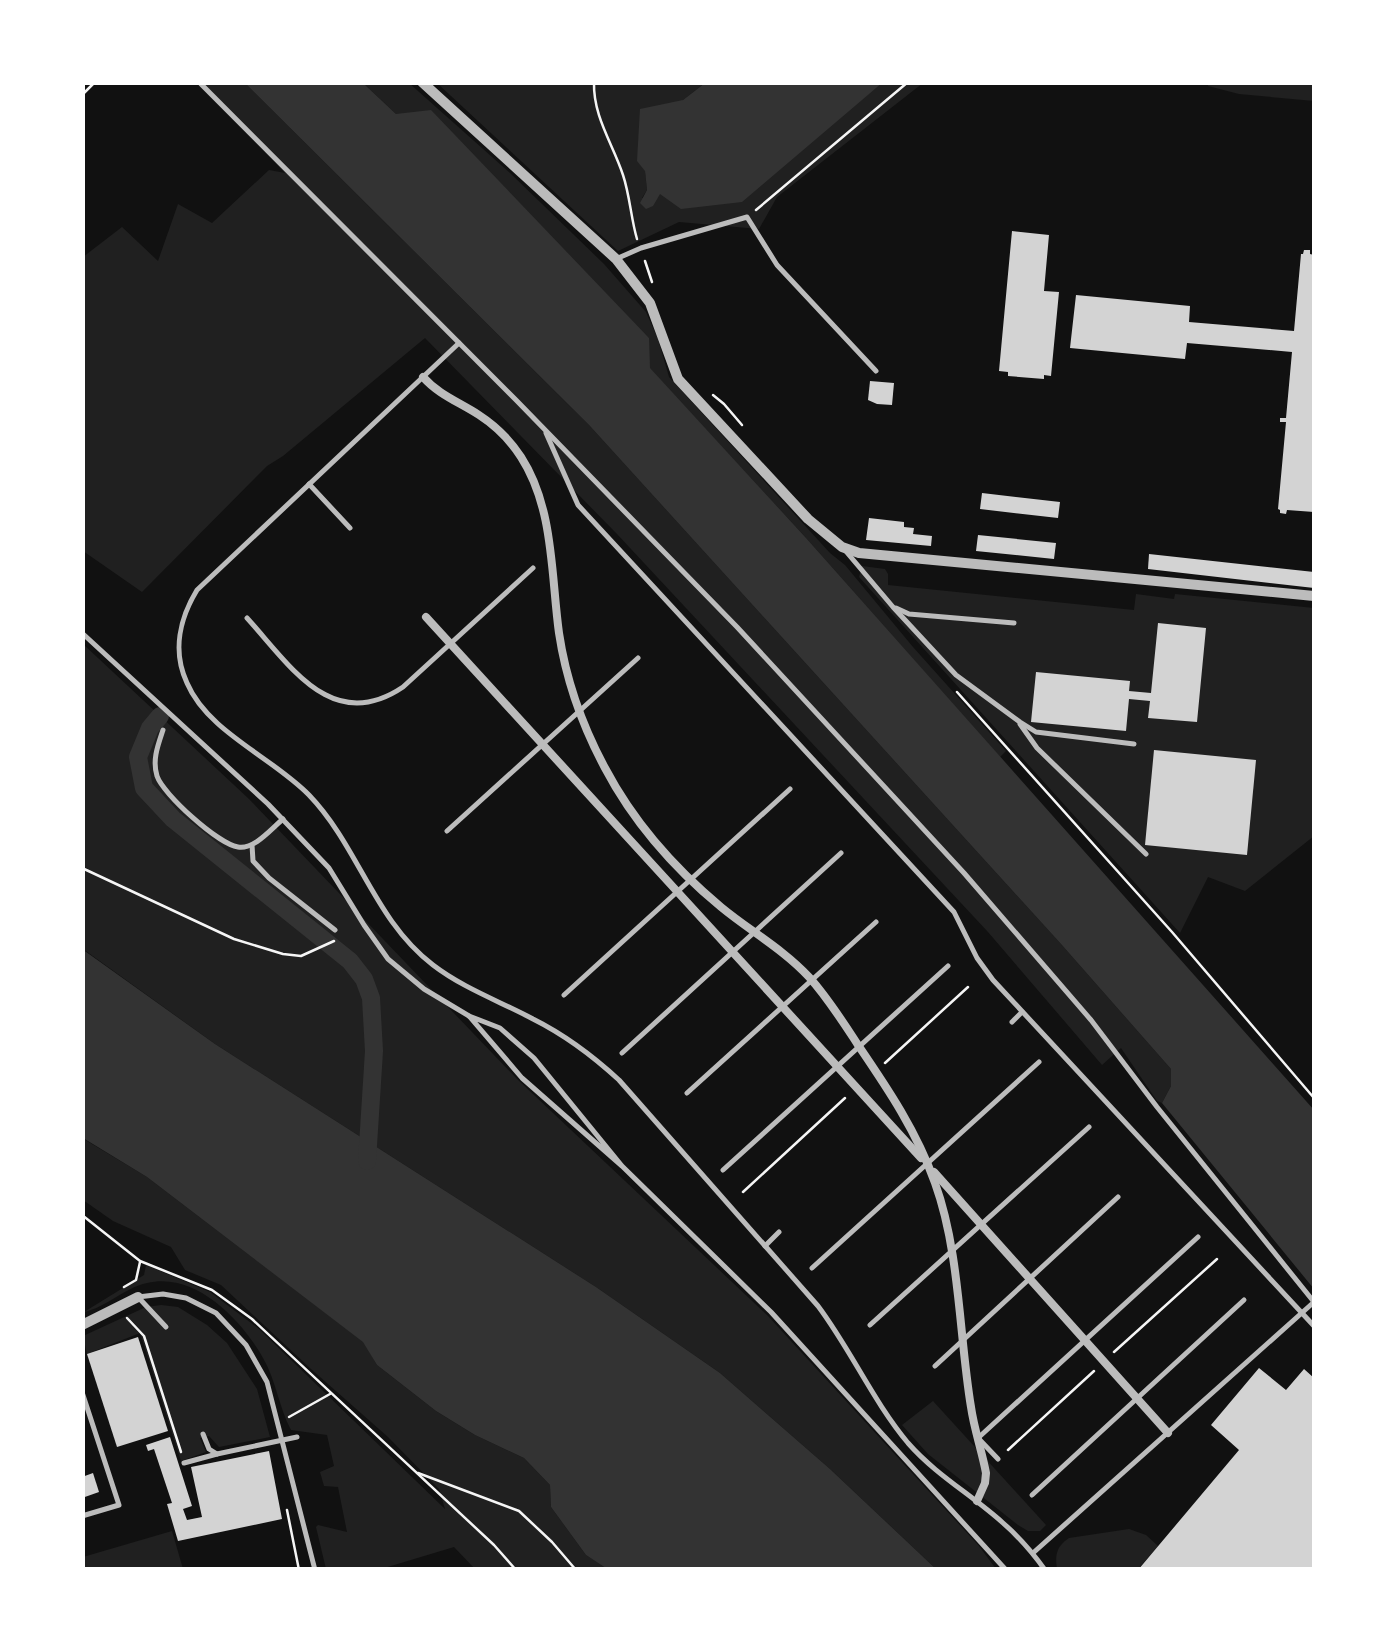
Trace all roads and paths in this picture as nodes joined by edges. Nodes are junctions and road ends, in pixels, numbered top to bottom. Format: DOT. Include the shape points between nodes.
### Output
graph roads {
  1 [pos="95,82"];
  2 [pos="199,82"];
  3 [pos="422,82"];
  4 [pos="594,82"];
  5 [pos="908,82"];
  6 [pos="82,96"];
  7 [pos="748,217"];
  8 [pos="642,248"];
  9 [pos="616,259"];
  10 [pos="650,303"];
  11 [pos="459,343"];
  12 [pos="876,371"];
  13 [pos="423,377"];
  14 [pos="545,430"];
  15 [pos="309,484"];
  16 [pos="350,528"];
  17 [pos="842,547"];
  18 [pos="533,568"];
  19 [pos="1314,596"];
  20 [pos="893,607"];
  21 [pos="426,616"];
  22 [pos="247,618"];
  23 [pos="1014,624"];
  24 [pos="82,633"];
  25 [pos="450,644"];
  26 [pos="638,658"];
  27 [pos="950,683"];
  28 [pos="580,710"];
  29 [pos="1020,722"];
  30 [pos="163,730"];
  31 [pos="1134,744"];
  32 [pos="542,745"];
  33 [pos="790,789"];
  34 [pos="283,820"];
  35 [pos="447,831"];
  36 [pos="252,845"];
  37 [pos="841,853"];
  38 [pos="1146,854"];
  39 [pos="82,868"];
  40 [pos="690,880"];
  41 [pos="678,890"];
  42 [pos="876,922"];
  43 [pos="335,930"];
  44 [pos="755,932"];
  45 [pos="344,935"];
  46 [pos="734,951"];
  47 [pos="948,966"];
  48 [pos="812,980"];
  49 [pos="564,994"];
  50 [pos="783,1006"];
  51 [pos="1022,1012"];
  52 [pos="469,1016"];
  53 [pos="1012,1022"];
  54 [pos="860,1046"];
  55 [pos="622,1053"];
  56 [pos="1039,1062"];
  57 [pos="838,1066"];
  58 [pos="687,1093"];
  59 [pos="1314,1098"];
  60 [pos="1089,1127"];
  61 [pos="926,1164"];
  62 [pos="622,1166"];
  63 [pos="724,1170"];
  64 [pos="1118,1197"];
  65 [pos="82,1216"];
  66 [pos="981,1225"];
  67 [pos="779,1232"];
  68 [pos="1198,1237"];
  69 [pos="764,1246"];
  70 [pos="951,1252"];
  71 [pos="140,1261"];
  72 [pos="812,1268"];
  73 [pos="1030,1279"];
  74 [pos="136,1280"];
  75 [pos="1244,1300"];
  76 [pos="141,1301"];
  77 [pos="1314,1302"];
  78 [pos="1302,1312"];
  79 [pos="82,1324"];
  80 [pos="870,1326"];
  81 [pos="1314,1326"];
  82 [pos="166,1327"];
  83 [pos="1084,1339"];
  84 [pos="964,1340"];
  85 [pos="935,1366"];
  86 [pos="82,1392"];
  87 [pos="331,1393"];
  88 [pos="1136,1397"];
  89 [pos="279,1423"];
  90 [pos="1168,1433"];
  91 [pos="203,1434"];
  92 [pos="297,1437"];
  93 [pos="978,1438"];
  94 [pos="283,1440"];
  95 [pos="217,1454"];
  96 [pos="998,1459"];
  97 [pos="184,1463"];
  98 [pos="416,1472"];
  99 [pos="1032,1494"];
  100 [pos="976,1502"];
  101 [pos="82,1516"];
  102 [pos="1033,1553"];
  103 [pos="315,1570"];
  104 [pos="516,1570"];
  105 [pos="576,1570"];
  106 [pos="1006,1570"];
  107 [pos="1045,1570"];
  1 -- 6 [label="path"];
  2 -- 11 [label="lane"];
  3 -- 9 [label="street"];
  4 -- 8 [label="path" via="598,115 624,177"];
  5 -- 7 [label="path"];
  7 -- 8 [label="lane"];
  7 -- 12 [label="lane" via="777,265"];
  8 -- 9 [label="lane"];
  8 -- 10 [label="path"];
  9 -- 10 [label="street"];
  10 -- 17 [label="street" via="678,379"];
  11 -- 13 [label="lane"];
  11 -- 14 [label="lane"];
  13 -- 15 [label="lane"];
  13 -- 28 [label="street" via="492,424 529,471 544,511 560,637"];
  14 -- 51 [label="lane" via="578,505 954,912 977,958"];
  14 -- 77 [label="lane" via="964,873 1091,1020"];
  15 -- 16 [label="lane"];
  15 -- 69 [label="lane" via="207,578 190,602 179,646 194,697 310,796 413,948 449,977 558,1032 619,1080"];
  17 -- 19 [label="street"];
  17 -- 20 [label="lane"];
  18 -- 25 [label="lane"];
  20 -- 23 [label="lane"];
  20 -- 29 [label="lane" via="956,675"];
  21 -- 25 [label="street"];
  22 -- 25 [label="lane" via="307,683 342,702 369,703 392,694"];
  24 -- 34 [label="lane"];
  25 -- 32 [label="street"];
  26 -- 28 [label="lane"];
  27 -- 59 [label="path"];
  28 -- 32 [label="lane"];
  28 -- 40 [label="street" via="622,796"];
  29 -- 31 [label="lane" via="1036,732"];
  29 -- 38 [label="lane" via="1037,748"];
  30 -- 36 [label="lane" via="155,753 166,792 217,837 238,848"];
  32 -- 35 [label="lane"];
  32 -- 41 [label="street"];
  33 -- 40 [label="lane"];
  34 -- 36 [label="lane"];
  34 -- 52 [label="lane" via="329,868 388,959"];
  36 -- 43 [label="lane" via="252,861"];
  37 -- 44 [label="lane"];
  39 -- 45 [label="path" via="234,939 283,954 301,956"];
  40 -- 41 [label="lane"];
  40 -- 44 [label="street"];
  41 -- 46 [label="street"];
  41 -- 49 [label="lane"];
  42 -- 48 [label="lane"];
  44 -- 46 [label="lane"];
  44 -- 48 [label="street"];
  46 -- 50 [label="street"];
  46 -- 55 [label="lane"];
  47 -- 54 [label="lane"];
  48 -- 50 [label="lane"];
  48 -- 54 [label="street"];
  50 -- 57 [label="street"];
  50 -- 58 [label="lane"];
  51 -- 53 [label="lane"];
  51 -- 78 [label="lane"];
  52 -- 62 [label="lane" via="522,1078"];
  52 -- 62 [label="lane" via="500,1028 534,1058"];
  54 -- 57 [label="lane"];
  54 -- 61 [label="street"];
  56 -- 61 [label="lane"];
  57 -- 61 [label="street"];
  57 -- 63 [label="lane"];
  60 -- 66 [label="lane"];
  61 -- 66 [label="street"];
  61 -- 70 [label="street"];
  61 -- 72 [label="lane"];
  62 -- 106 [label="lane" via="771,1312"];
  64 -- 73 [label="lane"];
  65 -- 71 [label="path"];
  66 -- 70 [label="lane"];
  66 -- 73 [label="street"];
  67 -- 69 [label="lane"];
  68 -- 83 [label="lane"];
  69 -- 100 [label="lane" via="834,1327 909,1443"];
  70 -- 80 [label="lane"];
  70 -- 84 [label="street"];
  71 -- 74 [label="path"];
  71 -- 87 [label="path" via="212,1290"];
  73 -- 83 [label="street"];
  73 -- 84 [label="lane"];
  75 -- 88 [label="lane"];
  76 -- 79 [label="street"];
  76 -- 82 [label="lane"];
  76 -- 89 [label="lane" via="164,1294 216,1313 268,1382"];
  76 -- 97 [label="path" via="124,1314 144,1336"];
  77 -- 78 [label="lane"];
  78 -- 81 [label="lane"];
  78 -- 90 [label="lane"];
  83 -- 88 [label="street"];
  83 -- 93 [label="lane"];
  84 -- 85 [label="lane"];
  84 -- 93 [label="street"];
  86 -- 101 [label="lane" via="120,1505"];
  87 -- 89 [label="path"];
  87 -- 98 [label="path"];
  88 -- 90 [label="street"];
  88 -- 99 [label="lane"];
  89 -- 94 [label="lane"];
  90 -- 102 [label="lane"];
  91 -- 95 [label="lane"];
  92 -- 94 [label="lane"];
  93 -- 96 [label="lane"];
  93 -- 100 [label="street" via="986,1483"];
  94 -- 95 [label="lane"];
  94 -- 103 [label="lane"];
  95 -- 97 [label="lane"];
  98 -- 104 [label="path"];
  98 -- 105 [label="path" via="518,1511"];
  100 -- 102 [label="lane"];
  102 -- 107 [label="lane"];
}
